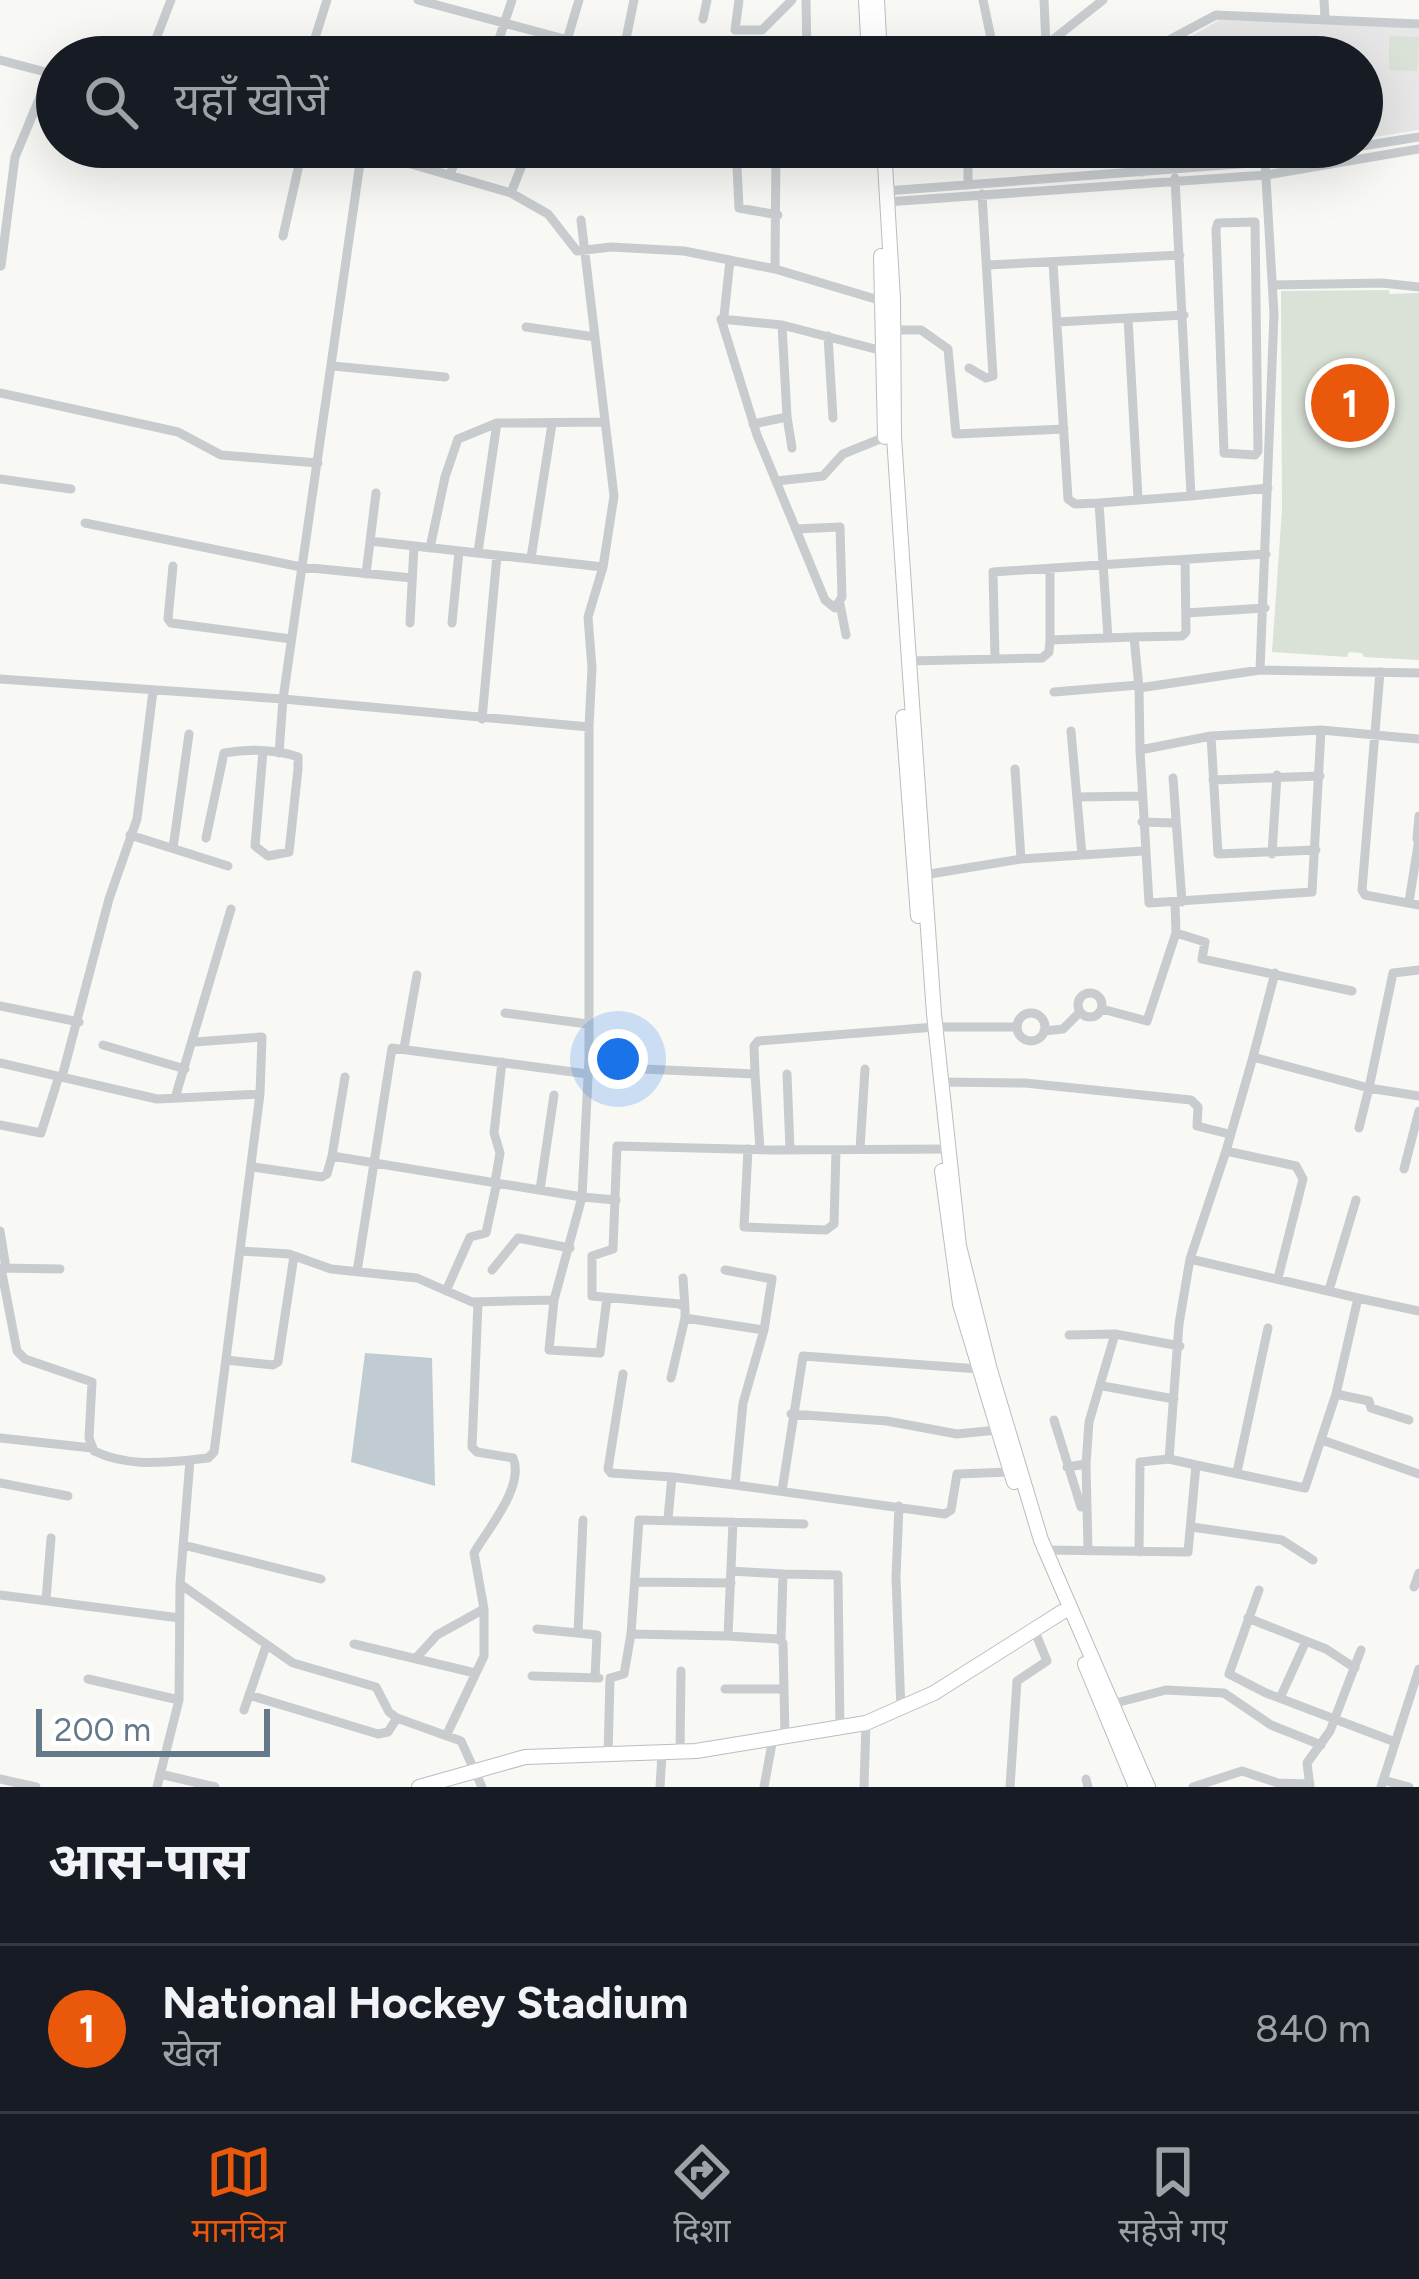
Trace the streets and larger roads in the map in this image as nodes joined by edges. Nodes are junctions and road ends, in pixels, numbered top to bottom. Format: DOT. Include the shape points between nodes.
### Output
graph roads {
  1 [pos="171,0"];
  2 [pos="327,0"];
  3 [pos="418,0"];
  4 [pos="512,0"];
  5 [pos="579,0"];
  6 [pos="634,0"];
  7 [pos="707,0"];
  8 [pos="740,0"];
  9 [pos="792,0"];
  10 [pos="806,0"];
  11 [pos="866,0"];
  12 [pos="878,0"];
  13 [pos="983,0"];
  14 [pos="1044,0"];
  15 [pos="1103,0"];
  16 [pos="1324,0"];
  17 [pos="1325,18"];
  18 [pos="703,19"];
  19 [pos="505,22"];
  20 [pos="1419,24"];
  21 [pos="157,36"];
  22 [pos="316,36"];
  23 [pos="500,36"];
  24 [pos="554,36"];
  25 [pos="569,36"];
  26 [pos="627,36"];
  27 [pos="807,36"];
  28 [pos="868,36"];
  29 [pos="879,36"];
  30 [pos="991,36"];
  31 [pos="1046,36"];
  32 [pos="1058,36"];
  33 [pos="1177,36"];
  34 [pos="0,60"];
  35 [pos="36,69"];
  36 [pos="36,112"];
  37 [pos="1419,137"];
  38 [pos="1383,142"];
  39 [pos="1419,149"];
  40 [pos="1383,155"];
  41 [pos="298,168"];
  42 [pos="355,168"];
  43 [pos="426,168"];
  44 [pos="452,168"];
  45 [pos="521,168"];
  46 [pos="737,168"];
  47 [pos="777,168"];
  48 [pos="875,168"];
  49 [pos="885,168"];
  50 [pos="968,168"];
  51 [pos="1142,168"];
  52 [pos="1223,168"];
  53 [pos="1265,168"];
  54 [pos="1306,168"];
  55 [pos="1142,172"];
  56 [pos="450,175"];
  57 [pos="1175,175"];
  58 [pos="1265,175"];
  59 [pos="968,184"];
  60 [pos="512,193"];
  61 [pos="982,194"];
  62 [pos="886,196"];
  63 [pos="778,215"];
  64 [pos="581,220"];
  65 [pos="283,236"];
  66 [pos="583,251"];
  67 [pos="1180,255"];
  68 [pos="730,260"];
  69 [pos="1053,263"];
  70 [pos="1,266"];
  71 [pos="988,266"];
  72 [pos="776,269"];
  73 [pos="1273,285"];
  74 [pos="1419,287"];
  75 [pos="1273,300"];
  76 [pos="882,301"];
  77 [pos="1258,301"];
  78 [pos="1184,315"];
  79 [pos="724,316"];
  80 [pos="1128,318"];
  81 [pos="1057,322"];
  82 [pos="782,326"];
  83 [pos="526,327"];
  84 [pos="894,330"];
  85 [pos="828,336"];
  86 [pos="595,337"];
  87 [pos="883,351"];
  88 [pos="333,366"];
  89 [pos="968,368"];
  90 [pos="445,377"];
  91 [pos="0,393"];
  92 [pos="787,417"];
  93 [pos="833,418"];
  94 [pos="603,422"];
  95 [pos="497,423"];
  96 [pos="552,424"];
  97 [pos="753,424"];
  98 [pos="1064,429"];
  99 [pos="886,437"];
  100 [pos="792,448"];
  101 [pos="318,463"];
  102 [pos="0,479"];
  103 [pos="776,481"];
  104 [pos="1268,488"];
  105 [pos="71,489"];
  106 [pos="376,493"];
  107 [pos="1191,496"];
  108 [pos="1138,498"];
  109 [pos="1100,503"];
  110 [pos="85,524"];
  111 [pos="796,529"];
  112 [pos="370,541"];
  113 [pos="415,546"];
  114 [pos="430,548"];
  115 [pos="460,551"];
  116 [pos="478,552"];
  117 [pos="1266,554"];
  118 [pos="497,555"];
  119 [pos="531,558"];
  120 [pos="1185,560"];
  121 [pos="1105,565"];
  122 [pos="173,566"];
  123 [pos="301,567"];
  124 [pos="603,567"];
  125 [pos="1050,571"];
  126 [pos="366,574"];
  127 [pos="412,578"];
  128 [pos="840,604"];
  129 [pos="1264,608"];
  130 [pos="1186,614"];
  131 [pos="410,623"];
  132 [pos="452,623"];
  133 [pos="846,635"];
  134 [pos="1108,638"];
  135 [pos="1134,638"];
  136 [pos="291,639"];
  137 [pos="1049,640"];
  138 [pos="995,659"];
  139 [pos="909,661"];
  140 [pos="1259,670"];
  141 [pos="1380,672"];
  142 [pos="1419,673"];
  143 [pos="0,679"];
  144 [pos="1139,687"];
  145 [pos="153,691"];
  146 [pos="1054,692"];
  147 [pos="283,699"];
  148 [pos="482,719"];
  149 [pos="589,727"];
  150 [pos="1322,730"];
  151 [pos="1070,731"];
  152 [pos="189,734"];
  153 [pos="1377,734"];
  154 [pos="1211,736"];
  155 [pos="1419,739"];
  156 [pos="1140,750"];
  157 [pos="263,752"];
  158 [pos="279,753"];
  159 [pos="1015,769"];
  160 [pos="1276,775"];
  161 [pos="1319,776"];
  162 [pos="1173,778"];
  163 [pos="1213,780"];
  164 [pos="1140,796"];
  165 [pos="1079,797"];
  166 [pos="1419,815"];
  167 [pos="1142,822"];
  168 [pos="1174,823"];
  169 [pos="130,836"];
  170 [pos="206,838"];
  171 [pos="1418,839"];
  172 [pos="173,848"];
  173 [pos="1316,850"];
  174 [pos="1143,851"];
  175 [pos="1272,854"];
  176 [pos="1082,855"];
  177 [pos="1021,859"];
  178 [pos="227,866"];
  179 [pos="924,875"];
  180 [pos="1178,902"];
  181 [pos="1414,903"];
  182 [pos="231,909"];
  183 [pos="1176,933"];
  184 [pos="1419,970"];
  185 [pos="1276,973"];
  186 [pos="417,975"];
  187 [pos="1352,991"];
  188 [pos="0,1006"];
  189 [pos="1102,1009"];
  190 [pos="1080,1012"];
  191 [pos="505,1013"];
  192 [pos="79,1022"];
  193 [pos="588,1024"];
  194 [pos="1017,1027"];
  195 [pos="931,1028"];
  196 [pos="1044,1031"];
  197 [pos="195,1042"];
  198 [pos="103,1045"];
  199 [pos="404,1048"];
  200 [pos="1253,1057"];
  201 [pos="502,1062"];
  202 [pos="0,1063"];
  203 [pos="185,1069"];
  204 [pos="865,1069"];
  205 [pos="643,1070"];
  206 [pos="588,1074"];
  207 [pos="755,1074"];
  208 [pos="787,1074"];
  209 [pos="60,1076"];
  210 [pos="345,1077"];
  211 [pos="941,1082"];
  212 [pos="1370,1088"];
  213 [pos="260,1094"];
  214 [pos="554,1096"];
  215 [pos="1419,1096"];
  216 [pos="175,1098"];
  217 [pos="1419,1112"];
  218 [pos="0,1126"];
  219 [pos="1359,1128"];
  220 [pos="1229,1134"];
  221 [pos="860,1149"];
  222 [pos="945,1149"];
  223 [pos="754,1150"];
  224 [pos="790,1150"];
  225 [pos="836,1150"];
  226 [pos="1226,1151"];
  227 [pos="332,1156"];
  228 [pos="376,1163"];
  229 [pos="253,1167"];
  230 [pos="1404,1168"];
  231 [pos="496,1182"];
  232 [pos="540,1190"];
  233 [pos="582,1197"];
  234 [pos="616,1200"];
  235 [pos="1356,1200"];
  236 [pos="0,1231"];
  237 [pos="570,1248"];
  238 [pos="241,1251"];
  239 [pos="294,1256"];
  240 [pos="1190,1259"];
  241 [pos="2,1268"];
  242 [pos="60,1269"];
  243 [pos="492,1270"];
  244 [pos="724,1270"];
  245 [pos="357,1272"];
  246 [pos="683,1278"];
  247 [pos="1278,1278"];
  248 [pos="1329,1290"];
  249 [pos="446,1291"];
  250 [pos="607,1298"];
  251 [pos="1358,1298"];
  252 [pos="554,1300"];
  253 [pos="478,1303"];
  254 [pos="1419,1311"];
  255 [pos="685,1313"];
  256 [pos="5,1317"];
  257 [pos="1268,1328"];
  258 [pos="764,1330"];
  259 [pos="1115,1334"];
  260 [pos="1070,1335"];
  261 [pos="1180,1346"];
  262 [pos="226,1360"];
  263 [pos="980,1369"];
  264 [pos="623,1374"];
  265 [pos="671,1378"];
  266 [pos="1103,1386"];
  267 [pos="1336,1394"];
  268 [pos="1174,1399"];
  269 [pos="791,1414"];
  270 [pos="1054,1420"];
  271 [pos="1409,1420"];
  272 [pos="997,1430"];
  273 [pos="0,1438"];
  274 [pos="1322,1440"];
  275 [pos="92,1448"];
  276 [pos="1169,1459"];
  277 [pos="190,1460"];
  278 [pos="1085,1464"];
  279 [pos="1196,1465"];
  280 [pos="1067,1467"];
  281 [pos="1010,1472"];
  282 [pos="1237,1472"];
  283 [pos="1419,1474"];
  284 [pos="672,1478"];
  285 [pos="0,1483"];
  286 [pos="735,1485"];
  287 [pos="782,1491"];
  288 [pos="68,1496"];
  289 [pos="899,1506"];
  290 [pos="1085,1517"];
  291 [pos="668,1518"];
  292 [pos="583,1520"];
  293 [pos="733,1522"];
  294 [pos="804,1525"];
  295 [pos="1192,1527"];
  296 [pos="51,1538"];
  297 [pos="183,1545"];
  298 [pos="1046,1550"];
  299 [pos="1088,1551"];
  300 [pos="1138,1552"];
  301 [pos="1313,1560"];
  302 [pos="1419,1573"];
  303 [pos="783,1574"];
  304 [pos="731,1577"];
  305 [pos="321,1579"];
  306 [pos="635,1582"];
  307 [pos="180,1584"];
  308 [pos="1414,1587"];
  309 [pos="1259,1590"];
  310 [pos="0,1594"];
  311 [pos="46,1600"];
  312 [pos="484,1609"];
  313 [pos="1062,1612"];
  314 [pos="180,1618"];
  315 [pos="1248,1618"];
  316 [pos="1033,1628"];
  317 [pos="537,1629"];
  318 [pos="578,1632"];
  319 [pos="632,1634"];
  320 [pos="728,1636"];
  321 [pos="781,1640"];
  322 [pos="1306,1641"];
  323 [pos="354,1644"];
  324 [pos="266,1646"];
  325 [pos="1361,1650"];
  326 [pos="416,1658"];
  327 [pos="1355,1668"];
  328 [pos="1419,1669"];
  329 [pos="681,1671"];
  330 [pos="475,1673"];
  331 [pos="532,1676"];
  332 [pos="595,1678"];
  333 [pos="610,1678"];
  334 [pos="88,1679"];
  335 [pos="725,1689"];
  336 [pos="784,1689"];
  337 [pos="248,1695"];
  338 [pos="1280,1698"];
  339 [pos="178,1700"];
  340 [pos="1112,1704"];
  341 [pos="244,1710"];
  342 [pos="901,1711"];
  343 [pos="397,1718"];
  344 [pos="1335,1720"];
  345 [pos="866,1724"];
  346 [pos="840,1730"];
  347 [pos="447,1734"];
  348 [pos="779,1738"];
  349 [pos="1395,1742"];
  350 [pos="1321,1744"];
  351 [pos="680,1753"];
  352 [pos="662,1754"];
  353 [pos="608,1757"];
  354 [pos="476,1769"];
  355 [pos="160,1774"];
  356 [pos="2,1782"];
  357 [pos="1382,1784"];
  358 [pos="1310,1785"];
  359 [pos="36,1787"];
  360 [pos="157,1787"];
  361 [pos="215,1787"];
  362 [pos="419,1787"];
  363 [pos="482,1787"];
  364 [pos="660,1787"];
  365 [pos="764,1787"];
  366 [pos="865,1787"];
  367 [pos="1010,1787"];
  368 [pos="1136,1787"];
  369 [pos="1148,1787"];
  370 [pos="1193,1787"];
  371 [pos="1409,1787"];
  1 -- 21 [label="street"];
  2 -- 22 [label="street"];
  3 -- 19 [label="street"];
  4 -- 19 [label="street"];
  5 -- 25 [label="street"];
  6 -- 26 [label="street"];
  7 -- 18 [label="street"];
  8 -- 9 [label="street" via="741,32 762,30"];
  10 -- 27 [label="street"];
  11 -- 28 [label="street"];
  12 -- 29 [label="street"];
  13 -- 30 [label="street"];
  14 -- 31 [label="street"];
  15 -- 32 [label="street"];
  16 -- 17 [label="street"];
  17 -- 20 [label="street"];
  17 -- 33 [label="street" via="1216,15"];
  19 -- 23 [label="street"];
  19 -- 24 [label="street"];
  34 -- 35 [label="street"];
  36 -- 70 [label="street" via="15,157"];
  37 -- 38 [label="street"];
  39 -- 40 [label="street"];
  41 -- 65 [label="street"];
  42 -- 88 [label="street"];
  43 -- 56 [label="street"];
  44 -- 56 [label="street"];
  45 -- 60 [label="street"];
  46 -- 63 [label="street" via="739,208"];
  47 -- 63 [label="street"];
  48 -- 76 [label="street"];
  49 -- 62 [label="street"];
  50 -- 59 [label="street"];
  51 -- 55 [label="street"];
  52 -- 57 [label="street"];
  53 -- 58 [label="street"];
  54 -- 58 [label="street"];
  55 -- 57 [label="street"];
  55 -- 59 [label="street"];
  56 -- 60 [label="street"];
  57 -- 58 [label="street"];
  57 -- 61 [label="street"];
  57 -- 67 [label="street"];
  58 -- 73 [label="street"];
  59 -- 62 [label="street"];
  60 -- 66 [label="street" via="541,208"];
  61 -- 62 [label="street"];
  61 -- 71 [label="street"];
  62 -- 84 [label="street"];
  63 -- 72 [label="street"];
  64 -- 66 [label="street"];
  66 -- 68 [label="street" via="666,248"];
  66 -- 86 [label="street"];
  67 -- 69 [label="street"];
  67 -- 78 [label="street"];
  68 -- 72 [label="street"];
  68 -- 79 [label="street"];
  69 -- 71 [label="street"];
  69 -- 81 [label="street"];
  71 -- 89 [label="street" via="993,376"];
  72 -- 76 [label="street"];
  73 -- 74 [label="street"];
  73 -- 75 [label="street"];
  75 -- 77 [label="street"];
  75 -- 104 [label="street"];
  76 -- 87 [label="street"];
  77 -- 77 [label="street" via="1255,222 1218,224 1229,456 1258,451"];
  78 -- 80 [label="street"];
  78 -- 107 [label="street"];
  79 -- 82 [label="street"];
  79 -- 97 [label="street"];
  80 -- 81 [label="street"];
  80 -- 108 [label="street"];
  81 -- 98 [label="street"];
  82 -- 85 [label="street"];
  82 -- 92 [label="street"];
  83 -- 86 [label="street"];
  84 -- 98 [label="street" via="921,330 948,349 956,434"];
  84 -- 139 [label="street"];
  85 -- 87 [label="street"];
  85 -- 93 [label="street"];
  86 -- 94 [label="street"];
  87 -- 99 [label="street"];
  88 -- 90 [label="street"];
  88 -- 101 [label="street"];
  91 -- 101 [label="street" via="178,432 221,455"];
  92 -- 97 [label="street"];
  92 -- 100 [label="street"];
  94 -- 96 [label="street"];
  94 -- 124 [label="street" via="614,496"];
  95 -- 96 [label="street"];
  95 -- 114 [label="street" via="454,443"];
  95 -- 116 [label="street"];
  96 -- 119 [label="street"];
  97 -- 103 [label="street"];
  98 -- 109 [label="street" via="1068,499"];
  99 -- 103 [label="street" via="843,454 823,476"];
  99 -- 195 [label="street"];
  101 -- 123 [label="street"];
  102 -- 105 [label="street"];
  103 -- 111 [label="street"];
  104 -- 107 [label="street"];
  104 -- 117 [label="street"];
  106 -- 112 [label="street"];
  107 -- 108 [label="street"];
  108 -- 109 [label="street"];
  109 -- 121 [label="street"];
  110 -- 123 [label="street"];
  111 -- 128 [label="street" via="825,600"];
  111 -- 128 [label="street" via="840,526"];
  112 -- 113 [label="street"];
  112 -- 126 [label="street"];
  113 -- 114 [label="street"];
  113 -- 127 [label="street"];
  114 -- 115 [label="street"];
  115 -- 116 [label="street"];
  115 -- 132 [label="street"];
  116 -- 118 [label="street"];
  117 -- 120 [label="street"];
  117 -- 129 [label="street"];
  118 -- 119 [label="street"];
  118 -- 148 [label="street"];
  119 -- 124 [label="street"];
  120 -- 121 [label="street"];
  120 -- 130 [label="street"];
  121 -- 125 [label="street"];
  121 -- 134 [label="street"];
  122 -- 136 [label="street" via="171,623"];
  123 -- 126 [label="street"];
  123 -- 136 [label="street"];
  124 -- 149 [label="street" via="588,617"];
  125 -- 137 [label="street"];
  125 -- 138 [label="street" via="993,572"];
  126 -- 127 [label="street"];
  127 -- 131 [label="street"];
  128 -- 133 [label="street"];
  129 -- 130 [label="street"];
  129 -- 140 [label="street"];
  130 -- 135 [label="street" via="1182,637"];
  134 -- 135 [label="street"];
  134 -- 137 [label="street"];
  135 -- 144 [label="street"];
  136 -- 147 [label="street"];
  137 -- 138 [label="street" via="1042,658"];
  138 -- 139 [label="street"];
  139 -- 179 [label="street"];
  140 -- 141 [label="street"];
  140 -- 144 [label="street"];
  141 -- 142 [label="street"];
  141 -- 153 [label="street"];
  143 -- 145 [label="street"];
  144 -- 146 [label="street"];
  144 -- 156 [label="street"];
  145 -- 147 [label="street"];
  145 -- 169 [label="street"];
  147 -- 148 [label="street"];
  147 -- 158 [label="street"];
  148 -- 149 [label="street"];
  149 -- 193 [label="street"];
  150 -- 153 [label="street"];
  150 -- 154 [label="street"];
  150 -- 161 [label="street"];
  151 -- 165 [label="street"];
  152 -- 172 [label="street"];
  153 -- 155 [label="street"];
  153 -- 181 [label="street" via="1362,890"];
  154 -- 156 [label="street"];
  154 -- 163 [label="street"];
  156 -- 164 [label="street"];
  157 -- 158 [label="street"];
  157 -- 158 [label="street" via="255,846 275,856 290,848 298,769 296,755"];
  157 -- 170 [label="street" via="223,755"];
  159 -- 177 [label="street"];
  160 -- 161 [label="street"];
  160 -- 163 [label="street"];
  160 -- 175 [label="street"];
  161 -- 173 [label="street"];
  162 -- 168 [label="street"];
  163 -- 175 [label="street" via="1218,854"];
  164 -- 165 [label="street"];
  164 -- 167 [label="street"];
  165 -- 176 [label="street"];
  166 -- 171 [label="street"];
  167 -- 168 [label="street"];
  167 -- 174 [label="street"];
  168 -- 180 [label="street"];
  169 -- 172 [label="street"];
  169 -- 192 [label="street"];
  171 -- 181 [label="street"];
  172 -- 178 [label="street"];
  173 -- 175 [label="street"];
  173 -- 180 [label="street" via="1310,894"];
  174 -- 176 [label="street"];
  174 -- 180 [label="street" via="1146,900"];
  176 -- 177 [label="street"];
  177 -- 179 [label="street"];
  179 -- 195 [label="street"];
  180 -- 183 [label="street"];
  182 -- 197 [label="street"];
  183 -- 185 [label="street" via="1205,942 1202,959"];
  183 -- 189 [label="street" via="1147,1022"];
  184 -- 212 [label="street" via="1393,973"];
  185 -- 187 [label="street"];
  185 -- 200 [label="street"];
  186 -- 199 [label="street"];
  188 -- 192 [label="street"];
  189 -- 190 [label="street" via="1091,1017"];
  189 -- 190 [label="street" via="1087,993"];
  190 -- 196 [label="street" via="1063,1029"];
  191 -- 193 [label="street"];
  192 -- 209 [label="street"];
  193 -- 206 [label="street"];
  194 -- 195 [label="street"];
  194 -- 196 [label="street" via="1027,1040"];
  194 -- 196 [label="street" via="1033,1013"];
  195 -- 207 [label="street" via="758,1041"];
  195 -- 211 [label="street"];
  195 -- 222 [label="street"];
  197 -- 203 [label="street"];
  197 -- 213 [label="street" via="262,1037"];
  198 -- 203 [label="street"];
  199 -- 201 [label="street"];
  199 -- 228 [label="street" via="389,1052"];
  200 -- 212 [label="street"];
  200 -- 220 [label="street"];
  201 -- 206 [label="street"];
  201 -- 231 [label="street"];
  202 -- 209 [label="street"];
  203 -- 216 [label="street"];
  204 -- 221 [label="street"];
  205 -- 207 [label="street"];
  206 -- 233 [label="street"];
  207 -- 223 [label="street"];
  208 -- 224 [label="street"];
  209 -- 216 [label="street"];
  209 -- 218 [label="street" via="41,1133"];
  210 -- 227 [label="street"];
  211 -- 220 [label="street" via="1191,1100 1197,1126"];
  211 -- 222 [label="street"];
  212 -- 215 [label="street"];
  212 -- 219 [label="street"];
  213 -- 216 [label="street"];
  213 -- 229 [label="street"];
  214 -- 232 [label="street"];
  217 -- 230 [label="street"];
  220 -- 226 [label="street"];
  221 -- 222 [label="street"];
  221 -- 225 [label="street"];
  222 -- 263 [label="street" via="944,1208"];
  222 -- 298 [label="street" via="990,1370"];
  223 -- 224 [label="street"];
  223 -- 225 [label="street" via="744,1227 826,1230 834,1224"];
  223 -- 234 [label="street" via="617,1146"];
  224 -- 225 [label="street"];
  226 -- 240 [label="street"];
  226 -- 247 [label="street" via="1302,1170"];
  227 -- 228 [label="street"];
  227 -- 229 [label="street" via="322,1177"];
  228 -- 231 [label="street"];
  228 -- 245 [label="street"];
  229 -- 238 [label="street"];
  231 -- 232 [label="street"];
  231 -- 249 [label="street" via="486,1233 470,1237"];
  232 -- 233 [label="street"];
  233 -- 234 [label="street"];
  233 -- 237 [label="street"];
  234 -- 250 [label="street" via="614,1250 592,1256 591,1293"];
  235 -- 248 [label="street"];
  236 -- 241 [label="street"];
  237 -- 243 [label="street" via="518,1238"];
  237 -- 252 [label="street"];
  238 -- 239 [label="street"];
  238 -- 262 [label="street"];
  239 -- 245 [label="street"];
  239 -- 262 [label="street" via="278,1362"];
  240 -- 247 [label="street"];
  240 -- 261 [label="street"];
  241 -- 242 [label="street"];
  241 -- 256 [label="street"];
  244 -- 258 [label="street" via="772,1279"];
  245 -- 249 [label="street" via="417,1278"];
  246 -- 255 [label="street"];
  247 -- 248 [label="street"];
  248 -- 251 [label="street"];
  249 -- 253 [label="street"];
  250 -- 252 [label="street" via="597,1354 548,1350"];
  250 -- 255 [label="street"];
  251 -- 254 [label="street"];
  251 -- 267 [label="street"];
  252 -- 253 [label="street"];
  253 -- 312 [label="street" via="472,1448 517,1466 474,1553"];
  255 -- 258 [label="street"];
  255 -- 265 [label="street"];
  256 -- 275 [label="street" via="20,1355 92,1382"];
  257 -- 282 [label="street"];
  258 -- 286 [label="street" via="742,1403"];
  259 -- 260 [label="street"];
  259 -- 261 [label="street"];
  259 -- 266 [label="street"];
  261 -- 268 [label="street"];
  262 -- 277 [label="street" via="214,1452"];
  263 -- 269 [label="street" via="807,1354"];
  263 -- 272 [label="street"];
  264 -- 284 [label="street" via="609,1471"];
  266 -- 268 [label="street"];
  266 -- 278 [label="street"];
  267 -- 271 [label="street"];
  267 -- 274 [label="street"];
  268 -- 276 [label="street"];
  269 -- 272 [label="street" via="957,1434"];
  269 -- 287 [label="street"];
  270 -- 280 [label="street"];
  272 -- 281 [label="street"];
  273 -- 275 [label="street"];
  274 -- 282 [label="street" via="1304,1489"];
  274 -- 283 [label="street"];
  275 -- 277 [label="street" via="112,1460"];
  276 -- 279 [label="street"];
  276 -- 300 [label="street" via="1139,1464"];
  277 -- 297 [label="street"];
  278 -- 280 [label="street"];
  278 -- 290 [label="street"];
  279 -- 282 [label="street"];
  279 -- 295 [label="street"];
  280 -- 290 [label="street"];
  281 -- 289 [label="street" via="957,1474 950,1513"];
  281 -- 313 [label="street"];
  284 -- 286 [label="street"];
  284 -- 291 [label="street"];
  285 -- 288 [label="street"];
  286 -- 287 [label="street"];
  287 -- 289 [label="street"];
  289 -- 342 [label="street"];
  290 -- 299 [label="street"];
  291 -- 293 [label="street"];
  291 -- 306 [label="street" via="639,1520"];
  292 -- 318 [label="street"];
  293 -- 294 [label="street"];
  293 -- 304 [label="street"];
  295 -- 300 [label="street" via="1186,1553"];
  295 -- 301 [label="street" via="1282,1540"];
  296 -- 311 [label="street"];
  297 -- 305 [label="street"];
  297 -- 307 [label="street"];
  298 -- 299 [label="street"];
  298 -- 340 [label="street"];
  299 -- 300 [label="street"];
  302 -- 308 [label="street"];
  303 -- 304 [label="street"];
  303 -- 321 [label="street"];
  303 -- 346 [label="street" via="839,1577"];
  304 -- 306 [label="street"];
  304 -- 320 [label="street"];
  306 -- 319 [label="street"];
  307 -- 314 [label="street"];
  307 -- 324 [label="street"];
  309 -- 315 [label="street"];
  310 -- 311 [label="street"];
  311 -- 314 [label="street"];
  312 -- 326 [label="street" via="437,1635"];
  312 -- 330 [label="street" via="484,1656"];
  313 -- 316 [label="street"];
  313 -- 368 [label="street"];
  314 -- 339 [label="street"];
  315 -- 322 [label="street"];
  315 -- 338 [label="street" via="1229,1674"];
  316 -- 342 [label="street"];
  316 -- 367 [label="street" via="1047,1661 1017,1681"];
  317 -- 318 [label="street"];
  318 -- 332 [label="street" via="597,1635"];
  319 -- 320 [label="street"];
  319 -- 333 [label="street" via="624,1674"];
  320 -- 321 [label="street"];
  321 -- 336 [label="street"];
  322 -- 327 [label="street"];
  322 -- 338 [label="street"];
  323 -- 326 [label="street"];
  324 -- 337 [label="street"];
  324 -- 343 [label="street" via="302,1668 376,1687"];
  325 -- 327 [label="street"];
  326 -- 330 [label="street"];
  327 -- 344 [label="street"];
  328 -- 349 [label="street"];
  329 -- 351 [label="street"];
  330 -- 347 [label="street"];
  331 -- 332 [label="street"];
  332 -- 333 [label="street"];
  333 -- 353 [label="street"];
  334 -- 339 [label="street"];
  335 -- 336 [label="street"];
  336 -- 348 [label="street"];
  337 -- 341 [label="street"];
  337 -- 343 [label="street" via="378,1734"];
  338 -- 344 [label="street"];
  339 -- 355 [label="street"];
  340 -- 350 [label="street" via="1166,1690 1216,1692"];
  340 -- 369 [label="street"];
  342 -- 345 [label="street"];
  343 -- 347 [label="street"];
  344 -- 349 [label="street"];
  344 -- 350 [label="street"];
  345 -- 346 [label="street"];
  345 -- 366 [label="street"];
  346 -- 348 [label="street"];
  347 -- 354 [label="street" via="461,1741"];
  348 -- 351 [label="street"];
  348 -- 365 [label="street"];
  349 -- 357 [label="street"];
  350 -- 358 [label="street" via="1307,1763"];
  351 -- 352 [label="street"];
  352 -- 353 [label="street"];
  352 -- 364 [label="street"];
  353 -- 354 [label="street" via="525,1756"];
  354 -- 362 [label="street"];
  354 -- 363 [label="street"];
  355 -- 360 [label="street"];
  355 -- 361 [label="street"];
  356 -- 359 [label="street"];
  357 -- 371 [label="street"];
  358 -- 370 [label="street" via="1242,1771"];
}
